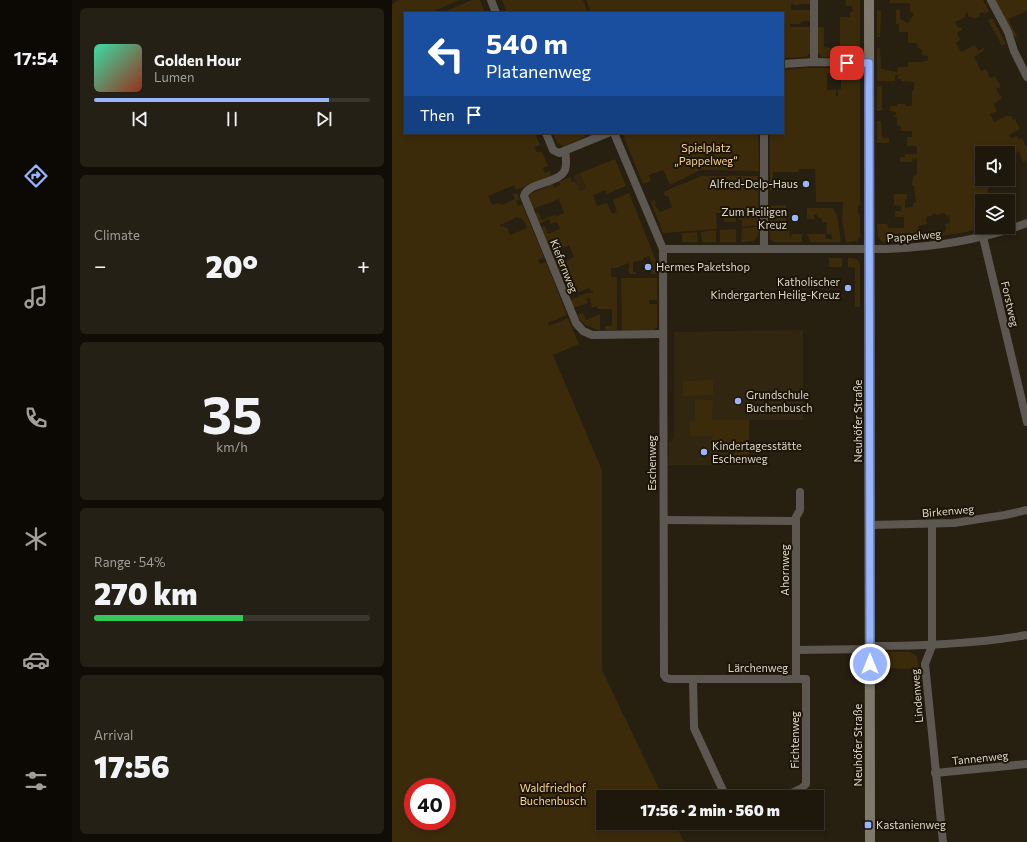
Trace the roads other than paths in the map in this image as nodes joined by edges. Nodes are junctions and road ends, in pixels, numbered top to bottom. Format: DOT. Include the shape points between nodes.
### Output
graph roads {
  1 [pos="491,0"];
  2 [pos="814,0"];
  3 [pos="869,0"];
  4 [pos="991,0"];
  5 [pos="496,12"];
  6 [pos="814,62"];
  7 [pos="869,63"];
  8 [pos="784,64"];
  9 [pos="1027,77"];
  10 [pos="546,134"];
  11 [pos="606,134"];
  12 [pos="614,134"];
  13 [pos="764,134"];
  14 [pos="565,151"];
  15 [pos="1027,223"];
  16 [pos="983,237"];
  17 [pos="663,249"];
  18 [pos="764,249"];
  19 [pos="869,249"];
  20 [pos="663,334"];
  21 [pos="1027,422"];
  22 [pos="800,492"];
  23 [pos="1027,510"];
  24 [pos="664,520"];
  25 [pos="796,521"];
  26 [pos="870,525"];
  27 [pos="932,525"];
  28 [pos="1027,635"];
  29 [pos="932,646"];
  30 [pos="870,648"];
  31 [pos="796,650"];
  32 [pos="665,677"];
  33 [pos="693,679"];
  34 [pos="796,679"];
  35 [pos="1027,764"];
  36 [pos="936,773"];
  37 [pos="723,790"];
  38 [pos="798,790"];
  39 [pos="870,842"];
  40 [pos="943,842"];
  1 -- 5 [label="street"];
  2 -- 6 [label="street"];
  3 -- 7 [label="street, Neuhöfer Straße"];
  4 -- 9 [label="street"];
  6 -- 7 [label="street"];
  6 -- 8 [label="street"];
  7 -- 19 [label="street, Neuhöfer Straße"];
  10 -- 14 [label="street" via="555,152"];
  11 -- 14 [label="street"];
  12 -- 17 [label="street"];
  13 -- 18 [label="street"];
  14 -- 20 [label="street, Kiefernweg" via="566,165 562,175 527,190 524,196 576,323 582,331 592,335"];
  15 -- 16 [label="street, Pappelweg"];
  16 -- 19 [label="street, Pappelweg" via="936,246"];
  16 -- 21 [label="street, Forstweg"];
  17 -- 18 [label="street, Pappelweg"];
  17 -- 20 [label="street, Eschenweg"];
  18 -- 19 [label="street, Pappelweg"];
  19 -- 26 [label="street, Neuhöfer Straße"];
  20 -- 24 [label="street, Eschenweg"];
  22 -- 25 [label="street, Ahornweg" via="800,510 796,515"];
  23 -- 27 [label="street, Birkenweg" via="966,522"];
  24 -- 25 [label="street"];
  24 -- 32 [label="street, Eschenweg"];
  25 -- 31 [label="street, Ahornweg"];
  26 -- 27 [label="street, Birkenweg"];
  26 -- 30 [label="street, Neuhöfer Straße"];
  27 -- 29 [label="street, Lindenweg"];
  28 -- 29 [label="street, Lärchenweg"];
  29 -- 30 [label="street, Lärchenweg"];
  29 -- 36 [label="street, Lindenweg" via="925,664"];
  30 -- 31 [label="street, Lärchenweg"];
  30 -- 39 [label="street, Neuhöfer Straße"];
  31 -- 34 [label="street, Lärchenweg"];
  32 -- 33 [label="street, Lärchenweg"];
  33 -- 34 [label="street, Lärchenweg"];
  33 -- 37 [label="street" via="694,728"];
  34 -- 38 [label="street, Fichtenweg" via="806,679 806,784"];
  35 -- 36 [label="street, Tannenweg"];
  36 -- 40 [label="street, Lindenweg"];
}
